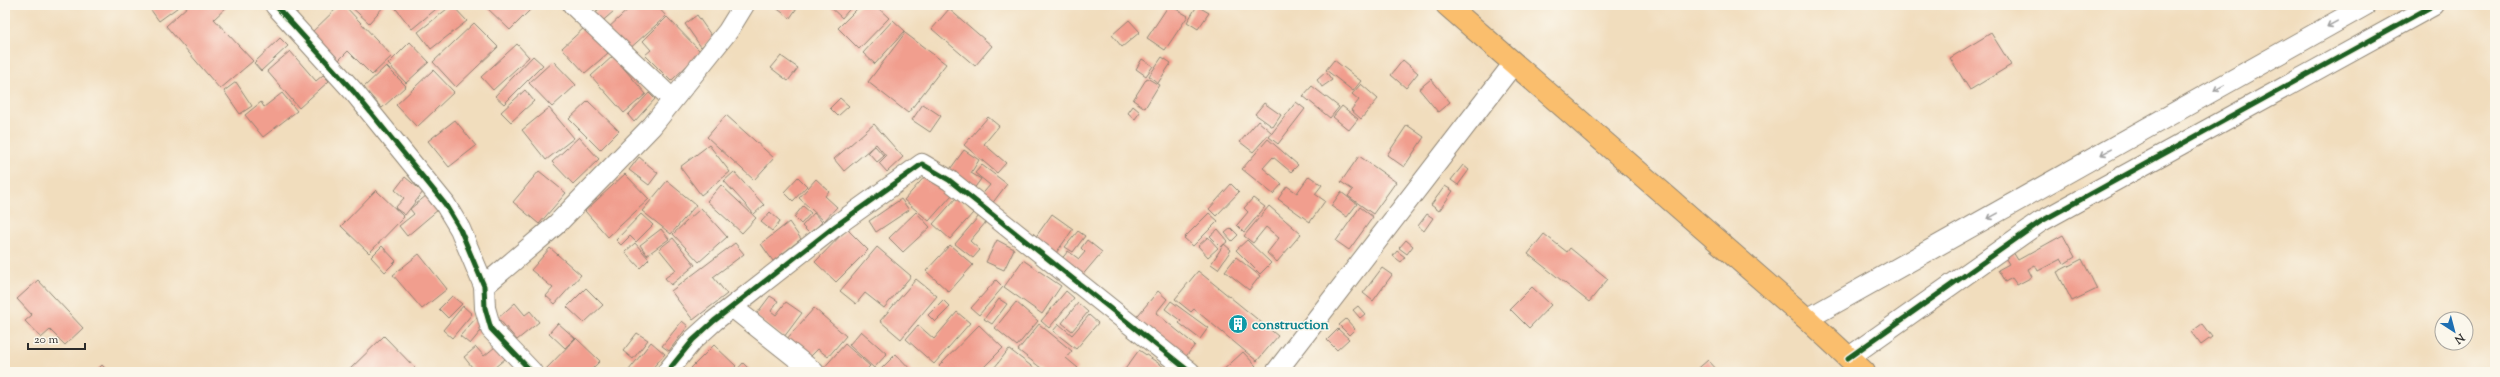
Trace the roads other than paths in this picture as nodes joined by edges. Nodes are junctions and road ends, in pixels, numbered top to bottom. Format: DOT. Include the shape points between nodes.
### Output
graph roads {
  1 [pos="275,5"];
  2 [pos="573,5"];
  3 [pos="744,5"];
  4 [pos="1447,5"];
  5 [pos="2366,5"];
  6 [pos="2430,6"];
  7 [pos="1514,63"];
  8 [pos="672,99"];
  9 [pos="484,286"];
  10 [pos="732,307"];
  11 [pos="1807,319"];
  12 [pos="1856,365"];
  13 [pos="532,372"];
  14 [pos="667,372"];
  15 [pos="814,372"];
  16 [pos="1190,372"];
  17 [pos="1276,372"];
  1 -- 9 [label="street" via="354,92 445,204 460,229"];
  2 -- 8 [label="street"];
  3 -- 8 [label="street" via="728,31"];
  4 -- 7 [label="main road"];
  5 -- 11 [label="street, one-way"];
  6 -- 12 [label="street" via="2040,222"];
  7 -- 11 [label="main road"];
  7 -- 17 [label="street"];
  8 -- 9 [label="street" via="652,126 557,224"];
  9 -- 13 [label="street" via="485,308 491,330"];
  10 -- 14 [label="street" via="693,340"];
  10 -- 15 [label="street"];
  10 -- 16 [label="street" via="834,227 922,164 949,180"];
  11 -- 12 [label="main road"];
}
